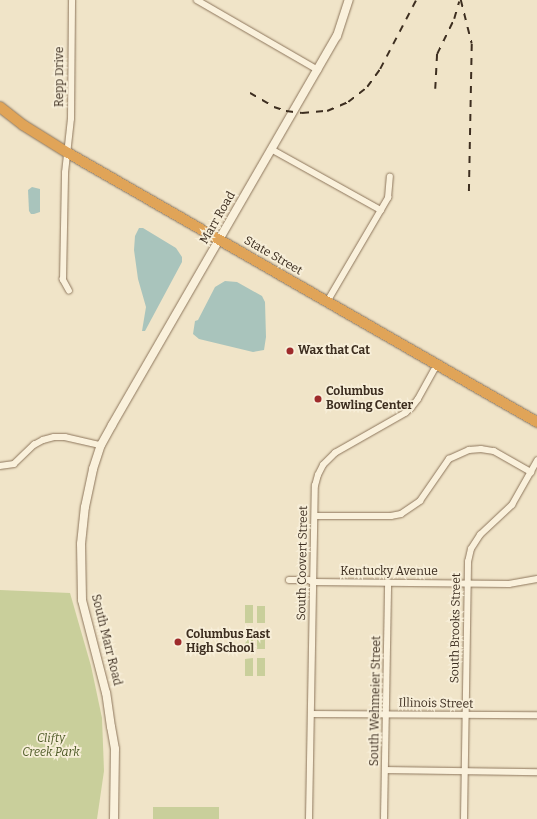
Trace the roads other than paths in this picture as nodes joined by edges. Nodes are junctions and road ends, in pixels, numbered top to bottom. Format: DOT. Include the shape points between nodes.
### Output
graph roads {
  1 [pos="72,0"];
  2 [pos="197,0"];
  3 [pos="350,0"];
  4 [pos="318,70"];
  5 [pos="0,106"];
  6 [pos="271,149"];
  7 [pos="68,153"];
  8 [pos="390,177"];
  9 [pos="381,210"];
  10 [pos="220,240"];
  11 [pos="69,291"];
  12 [pos="327,302"];
  13 [pos="437,365"];
  14 [pos="537,422"];
  15 [pos="101,444"];
  16 [pos="537,461"];
  17 [pos="0,466"];
  18 [pos="531,472"];
  19 [pos="315,516"];
  20 [pos="537,579"];
  21 [pos="289,580"];
  22 [pos="313,582"];
  23 [pos="388,583"];
  24 [pos="468,583"];
  25 [pos="312,714"];
  26 [pos="386,714"];
  27 [pos="537,715"];
  28 [pos="466,716"];
  29 [pos="386,770"];
  30 [pos="465,771"];
  31 [pos="537,772"];
  32 [pos="114,819"];
  33 [pos="309,819"];
  34 [pos="384,819"];
  35 [pos="464,819"];
  1 -- 7 [label="street, Repp Drive" via="71,119"];
  2 -- 4 [label="street"];
  3 -- 4 [label="street, Marr Road" via="337,36"];
  4 -- 6 [label="street, Marr Road"];
  5 -- 7 [label="highway, State Street" via="23,125"];
  6 -- 9 [label="street"];
  6 -- 10 [label="street, Marr Road"];
  7 -- 10 [label="highway, State Street"];
  7 -- 11 [label="street, Repp Drive" via="65,173 63,280"];
  8 -- 9 [label="street" via="388,198"];
  9 -- 12 [label="street"];
  10 -- 12 [label="highway, State Street"];
  10 -- 15 [label="street, Marr Road"];
  12 -- 13 [label="highway, State Street"];
  13 -- 14 [label="highway, State Street"];
  13 -- 19 [label="street, South Coovert Street" via="418,399 405,413 335,454 323,465 315,486"];
  15 -- 17 [label="street" via="54,437 34,445 14,464"];
  15 -- 32 [label="street, South Marr Road" via="85,507 81,544 82,600 106,693 115,749"];
  16 -- 18 [label="street, South Brooks Street"];
  18 -- 19 [label="street" via="494,451 469,450 449,459 420,501 401,514"];
  18 -- 24 [label="street, South Brooks Street" via="512,505 480,535 471,549"];
  19 -- 22 [label="street, South Coovert Street"];
  20 -- 24 [label="street, Kentucky Avenue" via="509,584"];
  21 -- 22 [label="street, Kentucky Avenue"];
  22 -- 23 [label="street, Kentucky Avenue"];
  22 -- 25 [label="street, South Coovert Street"];
  23 -- 24 [label="street, Kentucky Avenue"];
  23 -- 26 [label="street, South Wehmeier Street"];
  24 -- 28 [label="street, South Brooks Street"];
  25 -- 26 [label="street, Illinois Street"];
  25 -- 33 [label="street, South Coovert Street"];
  26 -- 28 [label="street, Illinois Street"];
  26 -- 29 [label="street, South Wehmeier Street"];
  27 -- 28 [label="street, Illinois Street"];
  28 -- 30 [label="street, South Brooks Street"];
  29 -- 30 [label="street"];
  29 -- 34 [label="street, South Wehmeier Street"];
  30 -- 31 [label="street"];
  30 -- 35 [label="street, South Brooks Street"];
}
